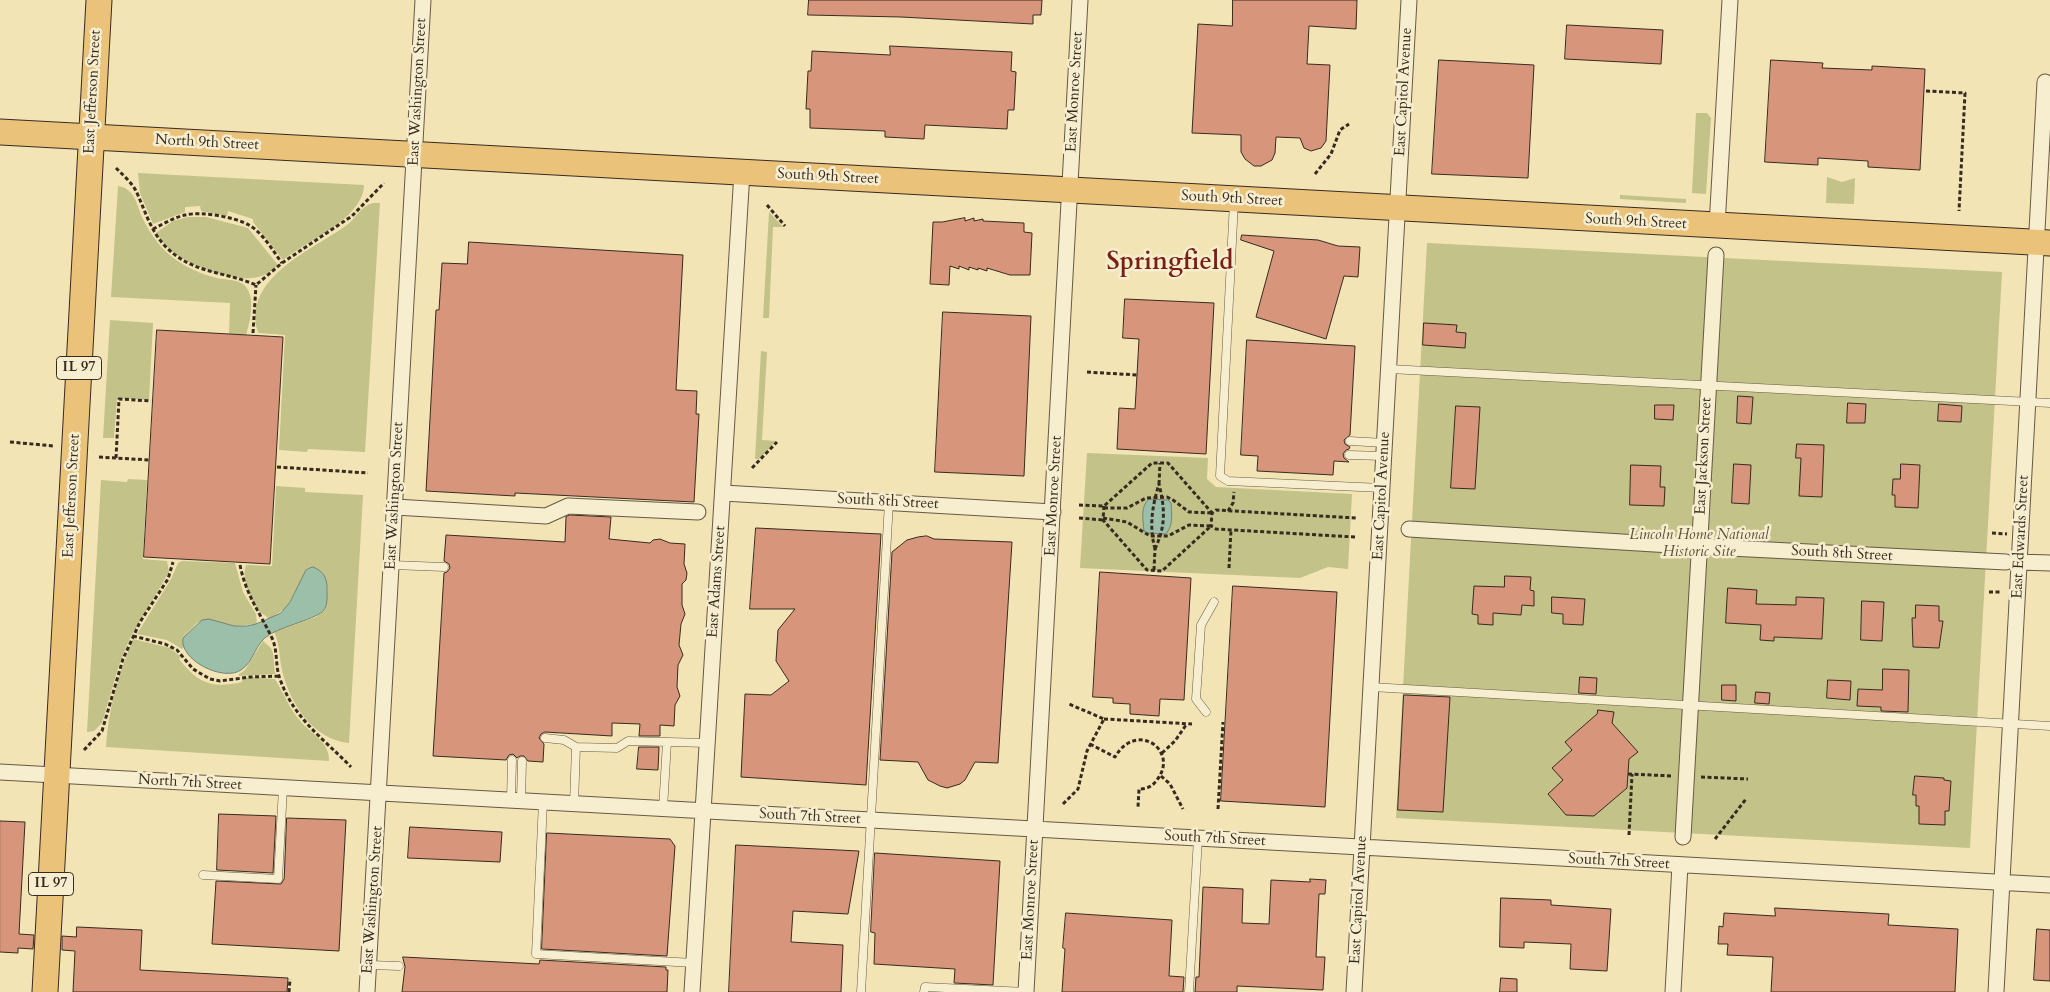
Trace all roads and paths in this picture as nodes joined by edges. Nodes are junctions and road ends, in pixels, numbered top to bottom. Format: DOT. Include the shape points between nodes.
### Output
graph roads {
  1 [pos="99,0"];
  2 [pos="423,0"];
  3 [pos="1080,0"];
  4 [pos="1409,0"];
  5 [pos="1730,0"];
  6 [pos="2048,82"];
  7 [pos="1926,91"];
  8 [pos="1349,124"];
  9 [pos="0,132"];
  10 [pos="90,137"];
  11 [pos="414,154"];
  12 [pos="116,168"];
  13 [pos="742,172"];
  14 [pos="1315,174"];
  15 [pos="384,183"];
  16 [pos="1070,190"];
  17 [pos="1234,200"];
  18 [pos="766,205"];
  19 [pos="1396,209"];
  20 [pos="1959,211"];
  21 [pos="785,226"];
  22 [pos="1717,226"];
  23 [pos="153,229"];
  24 [pos="2043,243"];
  25 [pos="1716,255"];
  26 [pos="282,263"];
  27 [pos="256,285"];
  28 [pos="254,332"];
  29 [pos="1389,369"];
  30 [pos="1087,372"];
  31 [pos="1137,375"];
  32 [pos="1708,384"];
  33 [pos="151,401"];
  34 [pos="2028,401"];
  35 [pos="2050,403"];
  36 [pos="1350,441"];
  37 [pos="10,442"];
  38 [pos="777,442"];
  39 [pos="54,446"];
  40 [pos="1384,450"];
  41 [pos="1349,455"];
  42 [pos="99,457"];
  43 [pos="116,458"];
  44 [pos="149,460"];
  45 [pos="1160,463"];
  46 [pos="277,467"];
  47 [pos="752,468"];
  48 [pos="368,473"];
  49 [pos="1235,481"];
  50 [pos="1159,484"];
  51 [pos="1382,488"];
  52 [pos="723,493"];
  53 [pos="889,502"];
  54 [pos="1079,505"];
  55 [pos="395,507"];
  56 [pos="1104,507"];
  57 [pos="1228,511"];
  58 [pos="698,512"];
  59 [pos="1053,512"];
  60 [pos="1212,514"];
  61 [pos="1078,518"];
  62 [pos="1356,518"];
  63 [pos="1103,519"];
  64 [pos="1211,526"];
  65 [pos="1409,529"];
  66 [pos="1231,530"];
  67 [pos="1992,533"];
  68 [pos="2007,534"];
  69 [pos="1355,537"];
  70 [pos="1699,546"];
  71 [pos="1156,549"];
  72 [pos="174,562"];
  73 [pos="2013,562"];
  74 [pos="392,564"];
  75 [pos="2050,564"];
  76 [pos="240,565"];
  77 [pos="444,566"];
  78 [pos="1229,568"];
  79 [pos="1154,570"];
  80 [pos="1989,592"];
  81 [pos="2005,592"];
  82 [pos="1214,602"];
  83 [pos="134,636"];
  84 [pos="279,676"];
  85 [pos="1371,687"];
  86 [pos="1069,704"];
  87 [pos="1690,705"];
  88 [pos="1206,712"];
  89 [pos="1104,719"];
  90 [pos="1223,722"];
  91 [pos="1186,724"];
  92 [pos="1192,724"];
  93 [pos="2010,724"];
  94 [pos="2050,726"];
  95 [pos="545,738"];
  96 [pos="666,742"];
  97 [pos="708,743"];
  98 [pos="1090,744"];
  99 [pos="576,747"];
  100 [pos="84,750"];
  101 [pos="1162,753"];
  102 [pos="512,760"];
  103 [pos="522,761"];
  104 [pos="352,766"];
  105 [pos="0,772"];
  106 [pos="1632,774"];
  107 [pos="57,775"];
  108 [pos="1161,776"];
  109 [pos="1714,778"];
  110 [pos="1748,780"];
  111 [pos="283,788"];
  112 [pos="380,793"];
  113 [pos="1746,799"];
  114 [pos="516,800"];
  115 [pos="544,802"];
  116 [pos="574,804"];
  117 [pos="1063,804"];
  118 [pos="1138,807"];
  119 [pos="663,809"];
  120 [pos="1183,809"];
  121 [pos="1218,809"];
  122 [pos="703,811"];
  123 [pos="871,820"];
  124 [pos="1035,829"];
  125 [pos="1629,835"];
  126 [pos="1683,837"];
  127 [pos="1198,838"];
  128 [pos="1715,839"];
  129 [pos="1362,847"];
  130 [pos="1680,865"];
  131 [pos="203,875"];
  132 [pos="2002,882"];
  133 [pos="2050,885"];
  134 [pos="694,963"];
  135 [pos="369,964"];
  136 [pos="399,966"];
  137 [pos="290,979"];
  138 [pos="45,992"];
  139 [pos="289,992"];
  140 [pos="367,992"];
  141 [pos="692,992"];
  142 [pos="861,992"];
  143 [pos="924,992"];
  144 [pos="1026,992"];
  145 [pos="1189,992"];
  146 [pos="1354,992"];
  147 [pos="1673,992"];
  148 [pos="1996,992"];
  1 -- 10 [label="main road, East Jefferson Street"];
  2 -- 11 [label="street, East Washington Street"];
  3 -- 16 [label="street, East Monroe Street"];
  4 -- 19 [label="street, East Capitol Avenue"];
  5 -- 22 [label="street"];
  6 -- 24 [label="street, East Edwards Street"];
  7 -- 20 [label="path" via="1965,93"];
  8 -- 14 [label="path" via="1340,130 1331,154"];
  9 -- 10 [label="main road, North 9th Street"];
  10 -- 11 [label="main road, North 9th Street"];
  10 -- 107 [label="main road, East Jefferson Street / IL 97"];
  11 -- 13 [label="main road, South 9th Street"];
  11 -- 55 [label="street, East Washington Street"];
  12 -- 23 [label="path" via="136,190"];
  13 -- 16 [label="main road, South 9th Street"];
  13 -- 52 [label="street, East Adams Street"];
  15 -- 26 [label="path" via="352,216"];
  16 -- 17 [label="main road, South 9th Street"];
  16 -- 59 [label="street, East Monroe Street"];
  17 -- 19 [label="main road, South 9th Street"];
  17 -- 49 [label="lane" via="1220,476"];
  18 -- 21 [label="path"];
  19 -- 22 [label="main road, South 9th Street"];
  19 -- 29 [label="street, East Capitol Avenue"];
  22 -- 24 [label="main road, South 9th Street"];
  23 -- 26 [label="path" via="186,214 202,213 228,218 249,225"];
  23 -- 27 [label="path" via="164,245 191,264"];
  24 -- 34 [label="street, East Edwards Street"];
  25 -- 32 [label="street, East Jackson Street"];
  26 -- 27 [label="path"];
  27 -- 28 [label="path"];
  29 -- 32 [label="lane"];
  29 -- 40 [label="street, East Capitol Avenue"];
  30 -- 31 [label="path"];
  32 -- 34 [label="lane"];
  32 -- 70 [label="street, East Jackson Street"];
  33 -- 43 [label="path" via="119,399"];
  34 -- 35 [label="lane"];
  34 -- 73 [label="street, East Edwards Street"];
  36 -- 40 [label="lane"];
  37 -- 39 [label="path"];
  38 -- 47 [label="path"];
  40 -- 41 [label="lane"];
  40 -- 51 [label="street, East Capitol Avenue"];
  42 -- 43 [label="path"];
  43 -- 44 [label="path"];
  45 -- 50 [label="path"];
  45 -- 56 [label="path" via="1152,463"];
  45 -- 60 [label="path" via="1168,463"];
  46 -- 48 [label="path"];
  49 -- 51 [label="lane"];
  49 -- 57 [label="path"];
  50 -- 71 [label="path, bridge" via="1151,516"];
  50 -- 71 [label="path, bridge" via="1165,516"];
  51 -- 85 [label="street, East Capitol Avenue"];
  52 -- 53 [label="street, South 8th Street"];
  52 -- 97 [label="street, East Adams Street"];
  53 -- 59 [label="street, South 8th Street"];
  53 -- 123 [label="lane"];
  54 -- 56 [label="path"];
  55 -- 58 [label="street" via="546,516 568,506"];
  55 -- 74 [label="street, East Washington Street"];
  56 -- 60 [label="path" via="1127,508 1146,498 1167,497 1189,512"];
  56 -- 63 [label="path"];
  57 -- 60 [label="path" via="1216,510"];
  57 -- 62 [label="path"];
  59 -- 124 [label="street, East Monroe Street"];
  60 -- 64 [label="path"];
  61 -- 63 [label="path"];
  63 -- 64 [label="path" via="1127,522 1150,536 1168,536 1189,525"];
  63 -- 79 [label="path" via="1147,570"];
  64 -- 66 [label="path"];
  64 -- 79 [label="path" via="1162,571"];
  65 -- 70 [label="street, South 8th Street"];
  66 -- 69 [label="path"];
  66 -- 78 [label="path"];
  67 -- 68 [label="path"];
  70 -- 73 [label="street, South 8th Street"];
  70 -- 87 [label="street, East Jackson Street"];
  71 -- 79 [label="path"];
  72 -- 83 [label="path" via="168,579"];
  73 -- 75 [label="street, South 8th Street"];
  73 -- 93 [label="street, East Edwards Street"];
  74 -- 77 [label="lane"];
  74 -- 112 [label="street, East Washington Street"];
  76 -- 84 [label="path" via="248,596 273,640"];
  80 -- 81 [label="path"];
  82 -- 88 [label="lane" via="1201,625 1196,699"];
  83 -- 84 [label="path" via="176,650 193,669 210,679"];
  83 -- 100 [label="path" via="123,659 102,731"];
  84 -- 104 [label="path" via="288,699 301,718"];
  85 -- 87 [label="lane"];
  85 -- 129 [label="street, East Capitol Avenue"];
  86 -- 89 [label="path"];
  87 -- 93 [label="lane"];
  87 -- 126 [label="street, East Jackson Street"];
  89 -- 91 [label="path"];
  89 -- 98 [label="path"];
  90 -- 121 [label="path"];
  91 -- 92 [label="path"];
  91 -- 101 [label="path" via="1172,745"];
  93 -- 94 [label="lane"];
  93 -- 132 [label="street, East Edwards Street"];
  95 -- 99 [label="lane" via="564,740"];
  96 -- 97 [label="lane"];
  96 -- 99 [label="lane" via="628,741 617,748"];
  96 -- 119 [label="lane"];
  97 -- 122 [label="street, East Adams Street"];
  98 -- 101 [label="path" via="1115,757 1132,741 1145,740 1152,742"];
  98 -- 117 [label="path" via="1082,763 1078,789"];
  99 -- 116 [label="lane"];
  101 -- 108 [label="path"];
  102 -- 114 [label="lane"];
  103 -- 114 [label="lane"];
  105 -- 107 [label="street, North 7th Street"];
  106 -- 125 [label="path"];
  107 -- 111 [label="street, North 7th Street"];
  107 -- 138 [label="main road, East Jefferson Street / IL 97"];
  108 -- 118 [label="path" via="1153,785 1139,789"];
  108 -- 120 [label="path" via="1170,784"];
  109 -- 110 [label="path"];
  111 -- 112 [label="street, North 7th Street"];
  111 -- 131 [label="lane" via="278,879"];
  112 -- 114 [label="street, South 7th Street"];
  112 -- 135 [label="street, East Washington Street"];
  113 -- 128 [label="path"];
  114 -- 115 [label="street, South 7th Street"];
  115 -- 116 [label="street, South 7th Street"];
  115 -- 134 [label="lane" via="536,954"];
  116 -- 119 [label="street, South 7th Street"];
  119 -- 122 [label="street, South 7th Street"];
  122 -- 123 [label="street, South 7th Street"];
  122 -- 134 [label="street, East Adams Street"];
  123 -- 124 [label="street, South 7th Street"];
  123 -- 142 [label="lane"];
  124 -- 127 [label="street, South 7th Street"];
  124 -- 144 [label="street, East Monroe Street"];
  127 -- 129 [label="street, South 7th Street"];
  127 -- 145 [label="lane"];
  129 -- 130 [label="street, South 7th Street"];
  129 -- 146 [label="street, East Capitol Avenue"];
  130 -- 132 [label="street, South 7th Street"];
  130 -- 147 [label="street"];
  132 -- 133 [label="street, South 7th Street"];
  132 -- 148 [label="street, East Edwards Street"];
  134 -- 141 [label="street, East Adams Street"];
  135 -- 136 [label="lane"];
  135 -- 140 [label="street, East Washington Street"];
  137 -- 139 [label="path"];
  143 -- 144 [label="lane" via="925,987"];
}
